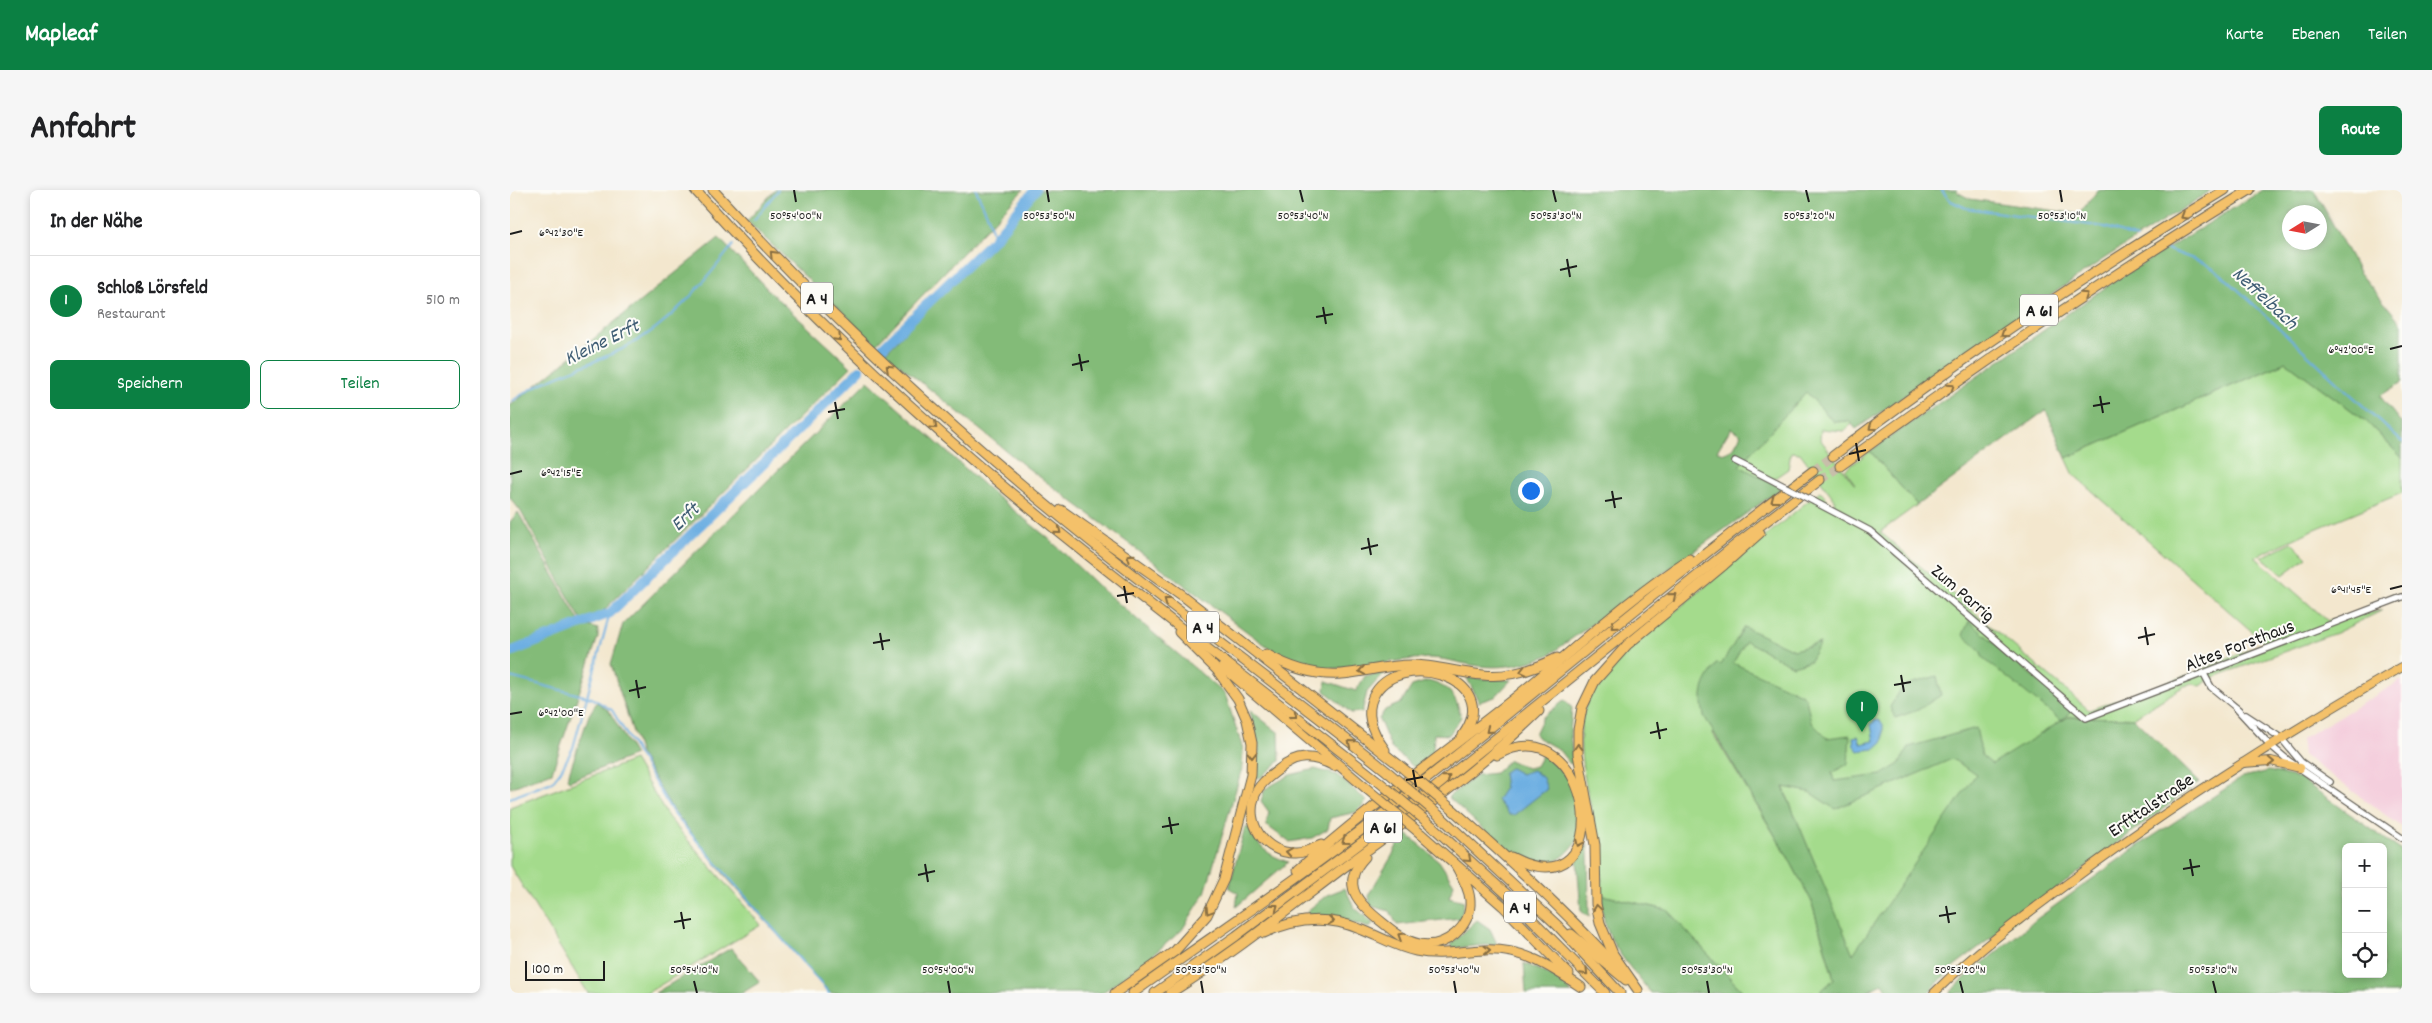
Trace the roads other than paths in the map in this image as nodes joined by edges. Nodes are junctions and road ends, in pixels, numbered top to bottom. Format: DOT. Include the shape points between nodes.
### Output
graph roads {
  1 [pos="695,190"];
  2 [pos="713,190"];
  3 [pos="2226,190"];
  4 [pos="2250,190"];
  5 [pos="1833,456"];
  6 [pos="1735,461"];
  7 [pos="1840,466"];
  8 [pos="1813,471"];
  9 [pos="1820,480"];
  10 [pos="1017,481"];
  11 [pos="1799,498"];
  12 [pos="1734,530"];
  13 [pos="2402,598"];
  14 [pos="1158,610"];
  15 [pos="1175,628"];
  16 [pos="1243,642"];
  17 [pos="1568,652"];
  18 [pos="2402,667"];
  19 [pos="2204,674"];
  20 [pos="1570,681"];
  21 [pos="2236,708"];
  22 [pos="2086,718"];
  23 [pos="2281,738"];
  24 [pos="1457,743"];
  25 [pos="2270,745"];
  26 [pos="1392,759"];
  27 [pos="1486,761"];
  28 [pos="2240,763"];
  29 [pos="2300,768"];
  30 [pos="1344,770"];
  31 [pos="2362,810"];
  32 [pos="1334,838"];
  33 [pos="2402,838"];
  34 [pos="1376,846"];
  35 [pos="1502,853"];
  36 [pos="1455,864"];
  37 [pos="1258,905"];
  38 [pos="1557,925"];
  39 [pos="1250,939"];
  40 [pos="1583,990"];
  41 [pos="1639,991"];
  42 [pos="1115,993"];
  43 [pos="1132,993"];
  44 [pos="1155,993"];
  45 [pos="1170,993"];
  46 [pos="1605,993"];
  47 [pos="1620,993"];
  48 [pos="1934,993"];
  1 -- 14 [label="highway, A 4, one-way" via="782,282 898,394 1009,491"];
  10 -- 2 [label="highway, A 4, one-way" via="869,349"];
  3 -- 5 [label="highway, A 61, one-way" via="2098,270 1934,382"];
  7 -- 4 [label="highway, A 61, one-way" via="2111,278"];
  6 -- 22 [label="street, Zum Parrig, bridge" via="1870,531"];
  8 -- 12 [label="highway, A 61, one-way"];
  9 -- 11 [label="highway, A 61"];
  16 -- 10 [label="highway, one-way" via="1130,557"];
  38 -- 10 [label="highway, A 4, one-way, bridge" via="1389,773"];
  20 -- 11 [label="highway, A 61, one-way" via="1739,542"];
  41 -- 11 [label="highway, one-way" via="1612,954 1596,904 1595,845 1578,754 1582,708 1595,681 1627,645 1724,566"];
  12 -- 17 [label="highway" via="1666,574"];
  12 -- 37 [label="highway, A 61, one-way" via="1453,758"];
  13 -- 19 [label="street, Altes Forsthaus"];
  14 -- 15 [label="highway"];
  14 -- 46 [label="highway, A 4, one-way, bridge" via="1432,826 1519,906"];
  15 -- 30 [label="highway"];
  15 -- 42 [label="highway, one-way" via="1217,670 1238,699 1252,743 1251,775 1227,871 1207,915 1175,951"];
  17 -- 16 [label="highway, one-way" via="1531,670 1502,675 1483,676 1409,665 1322,674 1285,665"];
  16 -- 26 [label="highway"];
  17 -- 24 [label="highway"];
  18 -- 23 [label="main road, Erfttalstraße"];
  19 -- 21 [label="street" via="2211,686"];
  19 -- 22 [label="street, Altes Forsthaus"];
  20 -- 27 [label="highway"];
  44 -- 20 [label="highway, A 61, one-way" via="1432,790"];
  21 -- 23 [label="street"];
  21 -- 25 [label="street"];
  23 -- 25 [label="main road, Erfttalstraße"];
  23 -- 31 [label="street" via="2304,765"];
  24 -- 26 [label="highway" via="1473,715 1471,698 1464,687 1453,679 1430,674 1398,674 1379,688 1370,707 1374,732"];
  24 -- 32 [label="highway"];
  25 -- 28 [label="main road, Erfttalstraße"];
  25 -- 29 [label="street"];
  26 -- 35 [label="highway, bridge"];
  27 -- 34 [label="highway"];
  27 -- 35 [label="highway, one-way" via="1519,747 1548,751 1572,774 1583,815 1581,842 1575,852 1558,865 1533,867"];
  28 -- 29 [label="main road, one-way" via="2271,761"];
  28 -- 48 [label="main road, Erfttalstraße" via="2127,839 2030,911 1958,969"];
  29 -- 31 [label="street"];
  32 -- 30 [label="highway, one-way" via="1307,852 1287,853 1268,844 1259,835 1252,811 1255,794 1263,782 1288,762 1308,757 1321,759"];
  30 -- 36 [label="highway, bridge"];
  31 -- 33 [label="street"];
  32 -- 37 [label="highway"];
  36 -- 34 [label="highway, one-way" via="1470,900 1466,921 1447,940 1418,944 1398,935 1356,899 1355,873"];
  34 -- 39 [label="highway"];
  35 -- 41 [label="highway" via="1593,941"];
  36 -- 40 [label="highway" via="1503,906"];
  37 -- 43 [label="highway, A 61"];
  38 -- 41 [label="highway"];
  38 -- 47 [label="highway, A 4"];
  39 -- 40 [label="highway, one-way" via="1300,921 1334,921 1360,928 1414,951 1442,954 1495,950 1524,954 1551,966"];
  39 -- 45 [label="highway"];
}
